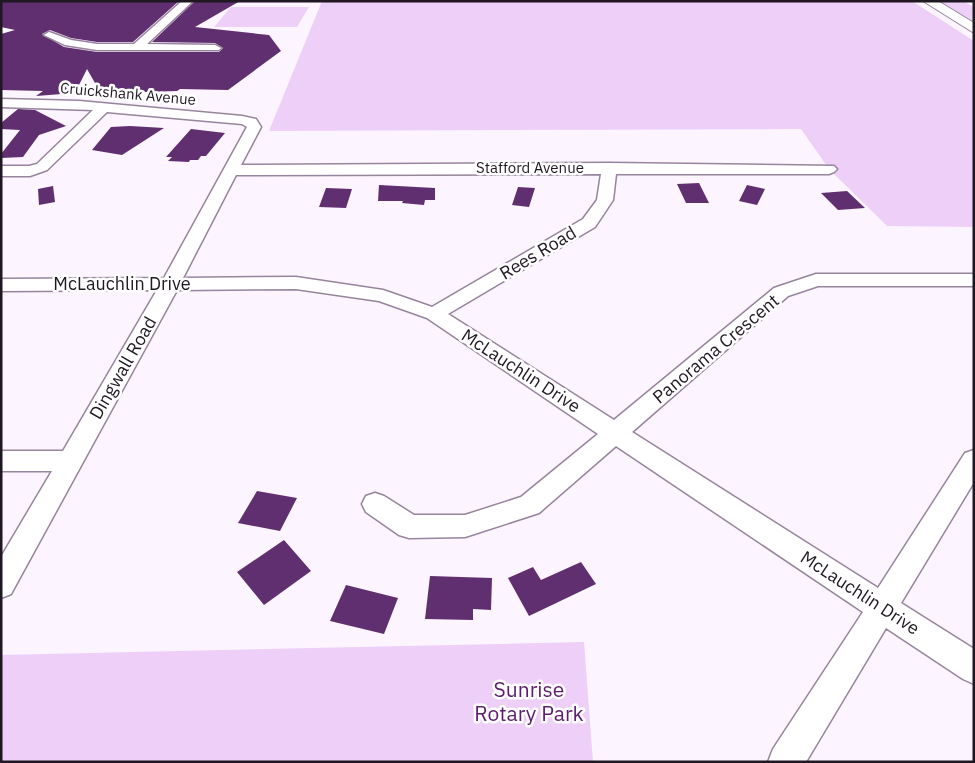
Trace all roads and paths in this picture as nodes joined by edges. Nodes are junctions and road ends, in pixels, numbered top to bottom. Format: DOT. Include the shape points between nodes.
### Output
graph roads {
  1 [pos="188,1"];
  2 [pos="929,1"];
  3 [pos="974,29"];
  4 [pos="49,35"];
  5 [pos="138,47"];
  6 [pos="215,48"];
  7 [pos="1,103"];
  8 [pos="104,107"];
  9 [pos="251,122"];
  10 [pos="609,168"];
  11 [pos="829,169"];
  12 [pos="231,170"];
  13 [pos="1,171"];
  14 [pos="974,280"];
  15 [pos="170,284"];
  16 [pos="1,285"];
  17 [pos="434,314"];
  18 [pos="616,433"];
  19 [pos="974,460"];
  20 [pos="70,461"];
  21 [pos="1,462"];
  22 [pos="375,504"];
  23 [pos="1,585"];
  24 [pos="881,607"];
  25 [pos="974,668"];
  26 [pos="786,762"];
  1 -- 5 [label="street"];
  2 -- 3 [label="main road"];
  4 -- 5 [label="street" via="69,43 97,47"];
  5 -- 6 [label="street"];
  7 -- 8 [label="street, Cruickshank Avenue"];
  8 -- 9 [label="street, Cruickshank Avenue"];
  8 -- 13 [label="street" via="42,167 30,171"];
  9 -- 12 [label="street, Dingwall Road" via="254,127"];
  10 -- 11 [label="street, Stafford Avenue"];
  10 -- 12 [label="street, Stafford Avenue"];
  10 -- 17 [label="street, Rees Road" via="605,200 589,223"];
  12 -- 15 [label="street, Dingwall Road"];
  14 -- 18 [label="street, Panorama Crescent" via="816,280 781,292"];
  15 -- 16 [label="street, McLauchlin Drive"];
  15 -- 17 [label="street, McLauchlin Drive" via="296,283 323,286 383,296"];
  15 -- 20 [label="street, Dingwall Road"];
  17 -- 18 [label="street, McLauchlin Drive"];
  18 -- 22 [label="street, Panorama Crescent" via="530,504 466,526 409,527"];
  18 -- 24 [label="street, McLauchlin Drive"];
  19 -- 24 [label="street"];
  20 -- 21 [label="street"];
  20 -- 23 [label="street, Dingwall Road"];
  24 -- 25 [label="street, McLauchlin Drive"];
  24 -- 26 [label="street"];
}
